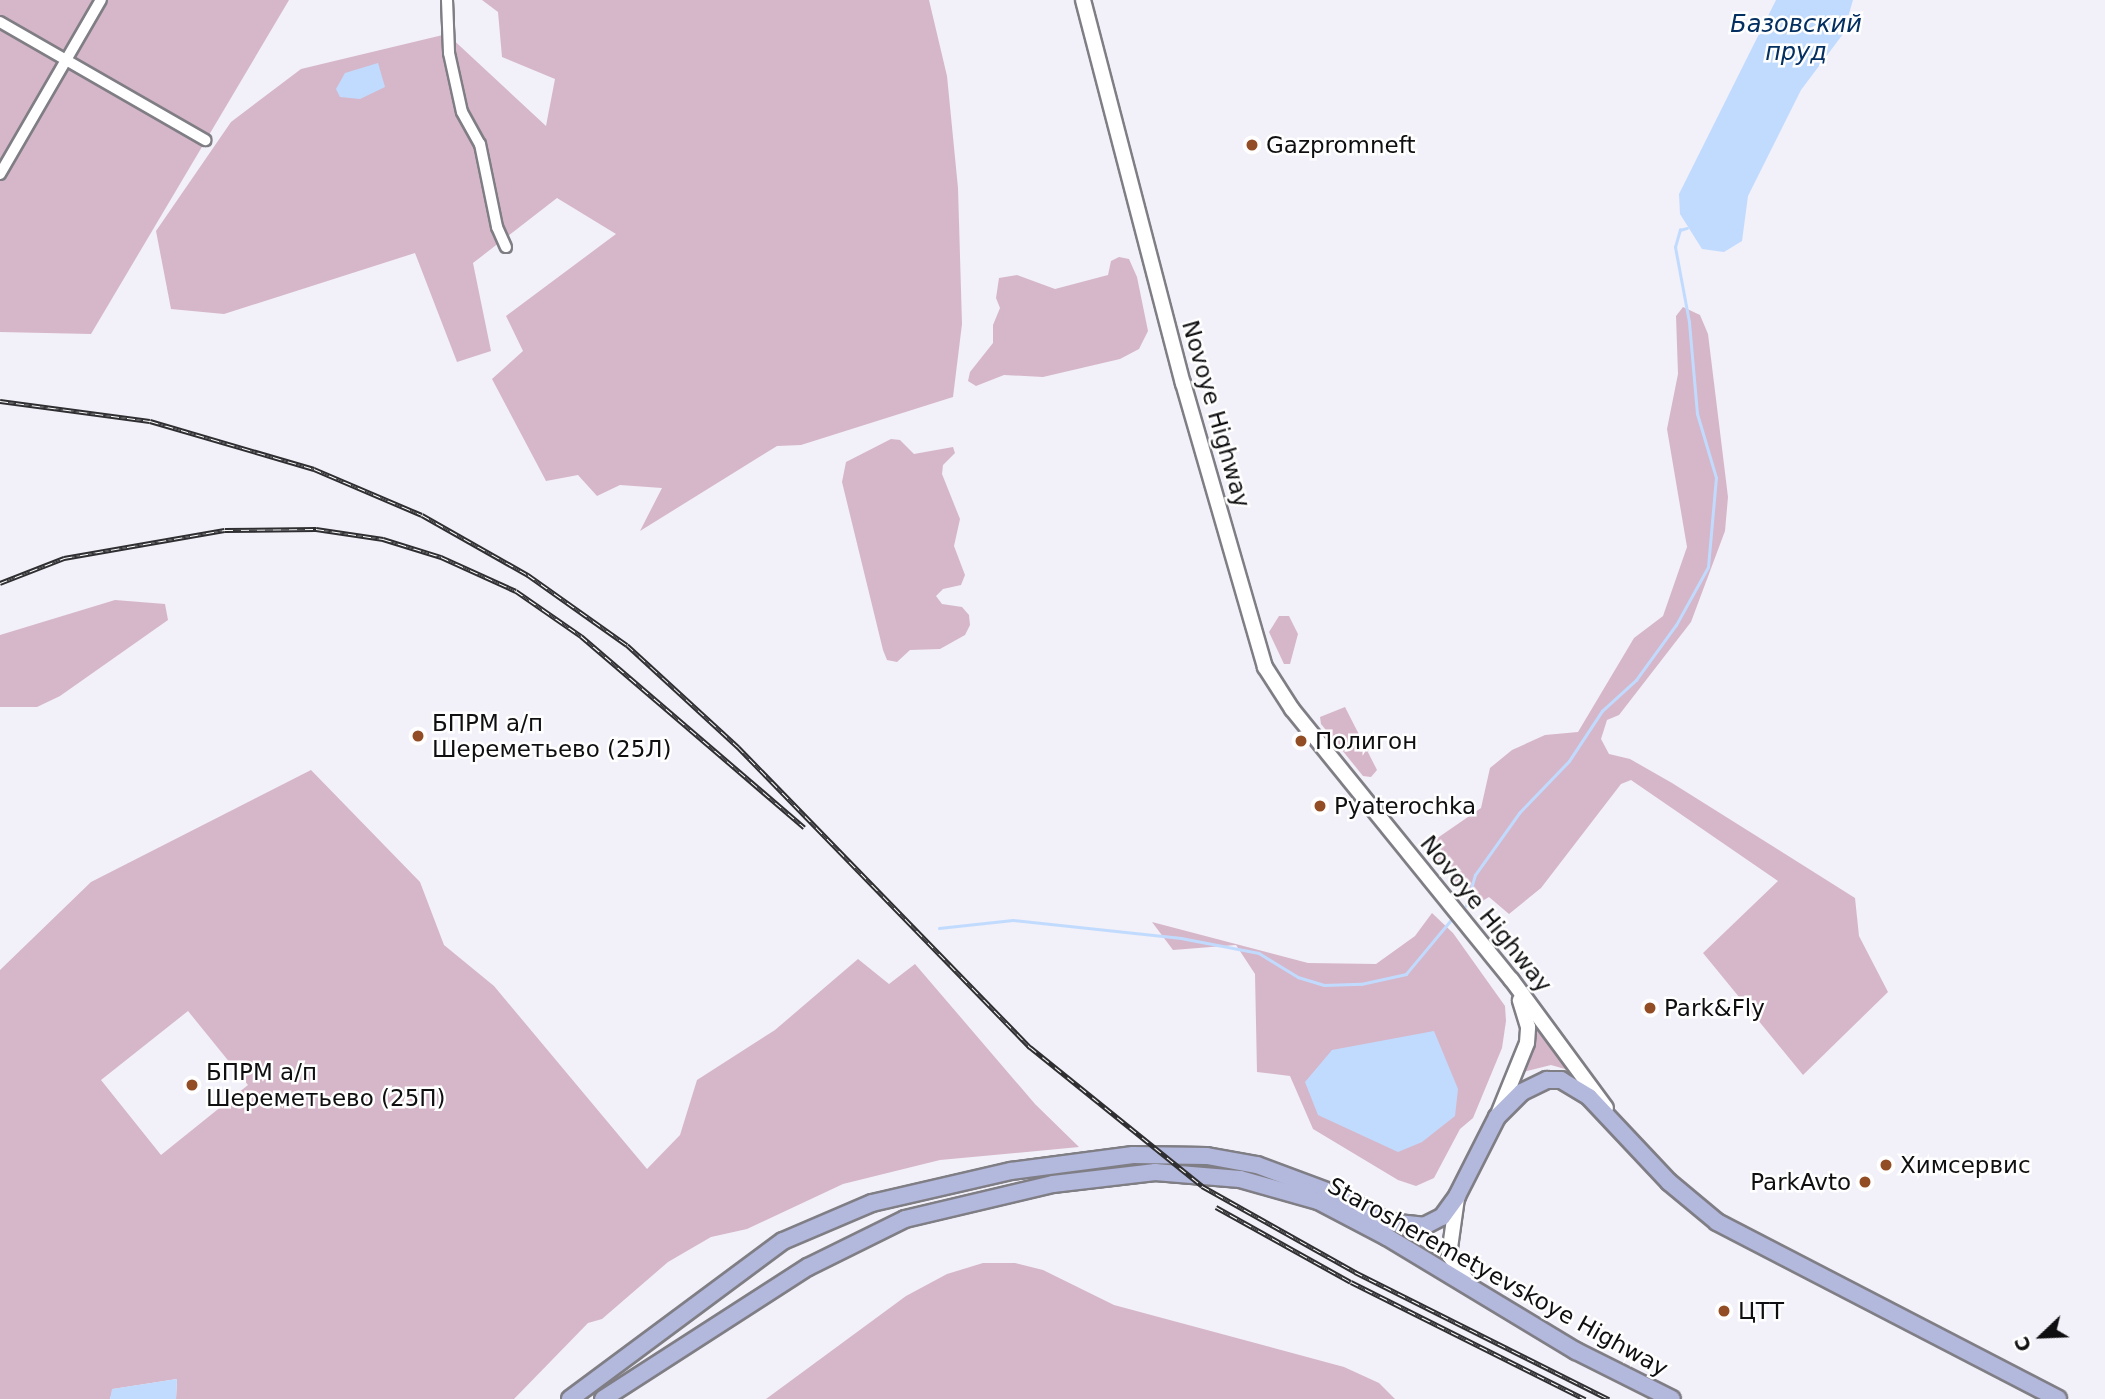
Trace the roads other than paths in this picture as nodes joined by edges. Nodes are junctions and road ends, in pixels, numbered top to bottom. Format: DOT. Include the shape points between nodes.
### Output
graph roads {
  1 [pos="101,0"];
  2 [pos="447,0"];
  3 [pos="1083,0"];
  4 [pos="0,22"];
  5 [pos="66,60"];
  6 [pos="205,140"];
  7 [pos="0,174"];
  8 [pos="506,247"];
  9 [pos="1511,979"];
  10 [pos="1497,1117"];
  11 [pos="1615,1120"];
  12 [pos="1457,1196"];
  13 [pos="1484,1295"];
  14 [pos="570,1399"];
  15 [pos="603,1399"];
  16 [pos="1672,1399"];
  17 [pos="2058,1399"];
  1 -- 5 [label="street"];
  2 -- 8 [label="street" via="449,53 462,112 480,144 496,228"];
  3 -- 9 [label="main road, Novoye Highway" via="1165,316 1265,667 1292,709"];
  4 -- 5 [label="street"];
  5 -- 6 [label="street"];
  5 -- 7 [label="street"];
  9 -- 10 [label="main road" via="1525,1011 1527,1043"];
  9 -- 11 [label="main road, Novoye Highway"];
  10 -- 11 [label="main road" via="1535,1084 1561,1080 1575,1086"];
  10 -- 12 [label="main road, Starosheremetyevskoye Highway"];
  11 -- 17 [label="main road, Novoye Highway" via="1669,1182 1717,1222"];
  12 -- 13 [label="main road" via="1449,1255 1463,1277"];
  12 -- 14 [label="main road, Starosheremetyevskoye Highway" via="1441,1217 1424,1226 1388,1222 1304,1181 1257,1165 1207,1156 1133,1155 985,1177 872,1203 783,1241"];
  13 -- 15 [label="main road, Starosheremetyevskoye Highway" via="1318,1201 1240,1179 1141,1174 1054,1184 946,1207 872,1233 808,1267"];
  13 -- 16 [label="main road, Starosheremetyevskoye Highway" via="1576,1351"];
}
